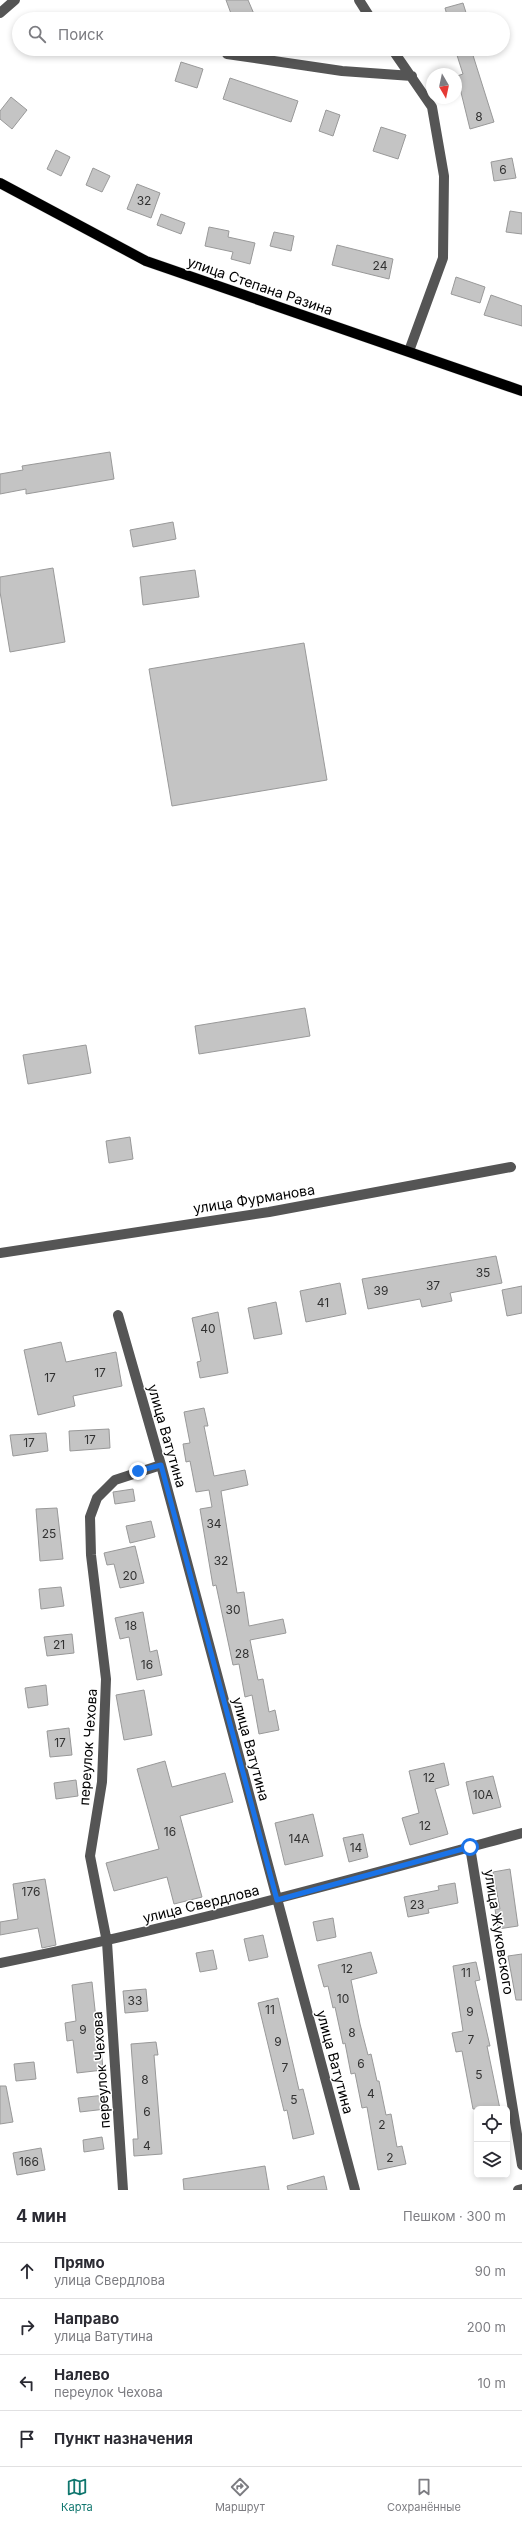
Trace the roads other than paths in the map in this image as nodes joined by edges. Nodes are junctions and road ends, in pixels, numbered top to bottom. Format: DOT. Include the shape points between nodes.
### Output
graph roads {
  1 [pos="15,0"];
  2 [pos="360,0"];
  3 [pos="367,12"];
  4 [pos="0,13"];
  5 [pos="240,56"];
  6 [pos="397,56"];
  7 [pos="412,76"];
  8 [pos="0,183"];
  9 [pos="409,351"];
  10 [pos="522,391"];
  11 [pos="512,1167"];
  12 [pos="0,1253"];
  13 [pos="118,1315"];
  14 [pos="161,1465"];
  15 [pos="522,1833"];
  16 [pos="470,1847"];
  17 [pos="277,1900"];
  18 [pos="107,1942"];
  19 [pos="0,1963"];
  20 [pos="522,2165"];
  21 [pos="522,2189"];
  22 [pos="123,2190"];
  23 [pos="355,2190"];
  24 [pos="518,2190"];
  1 -- 4 [label="street"];
  2 -- 3 [label="street"];
  5 -- 7 [label="street" via="342,71"];
  6 -- 7 [label="street"];
  7 -- 9 [label="street" via="432,107 444,176 443,258"];
  8 -- 9 [label="main road, улица Степана Разина" via="146,261"];
  9 -- 10 [label="main road, улица Степана Разина"];
  11 -- 12 [label="street, улица Фурманова" via="270,1212"];
  13 -- 14 [label="street, улица Ватутина"];
  14 -- 17 [label="street, улица Ватутина"];
  14 -- 18 [label="street, переулок Чехова" via="115,1480 97,1498 90,1517 106,1679 102,1782 90,1856"];
  15 -- 16 [label="street, улица Свердлова"];
  16 -- 17 [label="street, улица Свердлова"];
  16 -- 20 [label="street, улица Жуковского"];
  17 -- 18 [label="street, улица Свердлова"];
  17 -- 23 [label="street, улица Ватутина"];
  18 -- 19 [label="street, улица Свердлова"];
  18 -- 22 [label="street, переулок Чехова"];
  21 -- 24 [label="street"];
}
